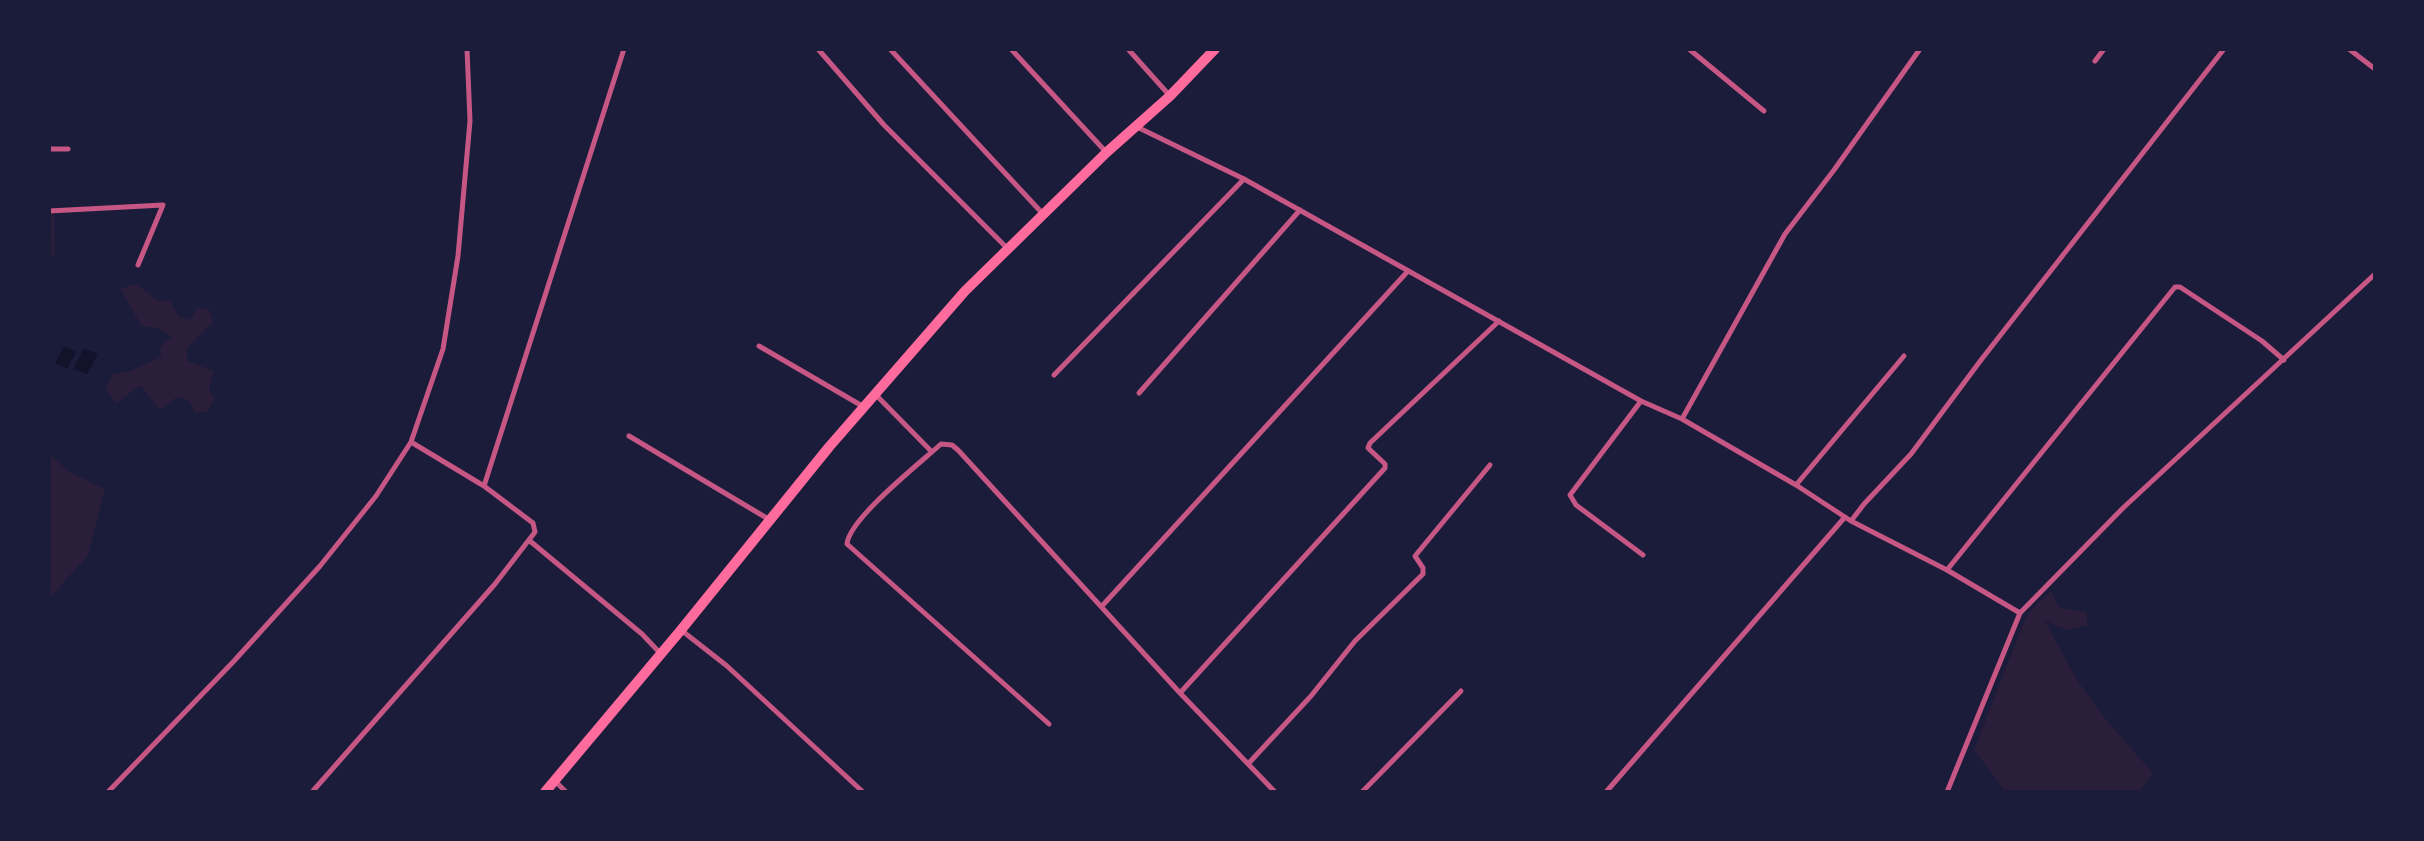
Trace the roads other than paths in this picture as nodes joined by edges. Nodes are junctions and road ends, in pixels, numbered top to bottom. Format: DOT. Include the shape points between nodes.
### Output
graph roads {
  1 [pos="467,49"];
  2 [pos="624,49"];
  3 [pos="818,49"];
  4 [pos="890,49"];
  5 [pos="1011,49"];
  6 [pos="1128,49"];
  7 [pos="1215,49"];
  8 [pos="1689,49"];
  9 [pos="1920,49"];
  10 [pos="2104,49"];
  11 [pos="2224,49"];
  12 [pos="2349,49"];
  13 [pos="2095,61"];
  14 [pos="2375,69"];
  15 [pos="1170,96"];
  16 [pos="1764,111"];
  17 [pos="1135,126"];
  18 [pos="49,149"];
  19 [pos="68,149"];
  20 [pos="1107,152"];
  21 [pos="1244,179"];
  22 [pos="1300,210"];
  23 [pos="49,211"];
  24 [pos="1043,214"];
  25 [pos="1008,249"];
  26 [pos="138,265"];
  27 [pos="1408,271"];
  28 [pos="2375,274"];
  29 [pos="1499,321"];
  30 [pos="759,346"];
  31 [pos="1903,356"];
  32 [pos="2284,360"];
  33 [pos="1054,374"];
  34 [pos="1139,393"];
  35 [pos="875,394"];
  36 [pos="1641,401"];
  37 [pos="864,407"];
  38 [pos="1682,419"];
  39 [pos="629,436"];
  40 [pos="411,442"];
  41 [pos="932,452"];
  42 [pos="1490,465"];
  43 [pos="1796,485"];
  44 [pos="484,486"];
  45 [pos="1845,517"];
  46 [pos="770,520"];
  47 [pos="1851,521"];
  48 [pos="530,541"];
  49 [pos="1643,555"];
  50 [pos="1947,570"];
  51 [pos="1102,606"];
  52 [pos="2020,613"];
  53 [pos="681,630"];
  54 [pos="661,654"];
  55 [pos="1461,691"];
  56 [pos="1180,692"];
  57 [pos="1049,724"];
  58 [pos="1248,764"];
  59 [pos="555,781"];
  60 [pos="108,792"];
  61 [pos="312,792"];
  62 [pos="545,792"];
  63 [pos="566,792"];
  64 [pos="863,792"];
  65 [pos="1275,792"];
  66 [pos="1362,792"];
  67 [pos="1606,792"];
  68 [pos="1947,792"];
  1 -- 40 [label="street" via="470,121 457,256 443,349"];
  2 -- 44 [label="street"];
  3 -- 25 [label="street" via="884,125"];
  4 -- 24 [label="street"];
  5 -- 20 [label="street"];
  6 -- 15 [label="street"];
  7 -- 15 [label="highway"];
  8 -- 16 [label="street"];
  9 -- 38 [label="street" via="1785,234"];
  10 -- 13 [label="street"];
  11 -- 47 [label="street" via="1911,454"];
  12 -- 14 [label="street"];
  15 -- 17 [label="highway"];
  17 -- 20 [label="highway"];
  17 -- 21 [label="street"];
  18 -- 19 [label="street"];
  20 -- 24 [label="highway"];
  21 -- 22 [label="street"];
  21 -- 33 [label="street"];
  22 -- 27 [label="street"];
  22 -- 34 [label="street"];
  23 -- 26 [label="street" via="163,205"];
  24 -- 25 [label="highway"];
  25 -- 35 [label="highway"];
  27 -- 29 [label="street"];
  27 -- 51 [label="street"];
  28 -- 32 [label="street"];
  29 -- 36 [label="street"];
  29 -- 56 [label="street" via="1370,443 1368,448 1385,468"];
  30 -- 37 [label="street"];
  31 -- 43 [label="street"];
  32 -- 50 [label="street" via="2262,341 2175,287"];
  32 -- 52 [label="street" via="2123,508"];
  35 -- 37 [label="highway"];
  35 -- 41 [label="street"];
  36 -- 38 [label="street"];
  36 -- 49 [label="street" via="1570,495 1576,505"];
  37 -- 46 [label="highway"];
  38 -- 43 [label="street"];
  39 -- 46 [label="street"];
  40 -- 44 [label="street"];
  40 -- 60 [label="street" via="376,496 320,566"];
  41 -- 51 [label="street" via="941,444 958,450"];
  41 -- 57 [label="street" via="874,505 848,536 847,544"];
  42 -- 58 [label="street" via="1415,556 1423,574 1354,641"];
  43 -- 45 [label="street"];
  44 -- 48 [label="street" via="533,523"];
  45 -- 47 [label="street"];
  45 -- 67 [label="street"];
  46 -- 53 [label="highway"];
  47 -- 50 [label="street"];
  48 -- 54 [label="street"];
  48 -- 61 [label="street"];
  50 -- 52 [label="street"];
  51 -- 56 [label="street"];
  52 -- 68 [label="street"];
  53 -- 54 [label="highway"];
  53 -- 64 [label="street" via="727,666"];
  54 -- 59 [label="highway"];
  55 -- 66 [label="street"];
  56 -- 58 [label="street"];
  58 -- 65 [label="street"];
  59 -- 62 [label="highway"];
  59 -- 63 [label="street"];
}
